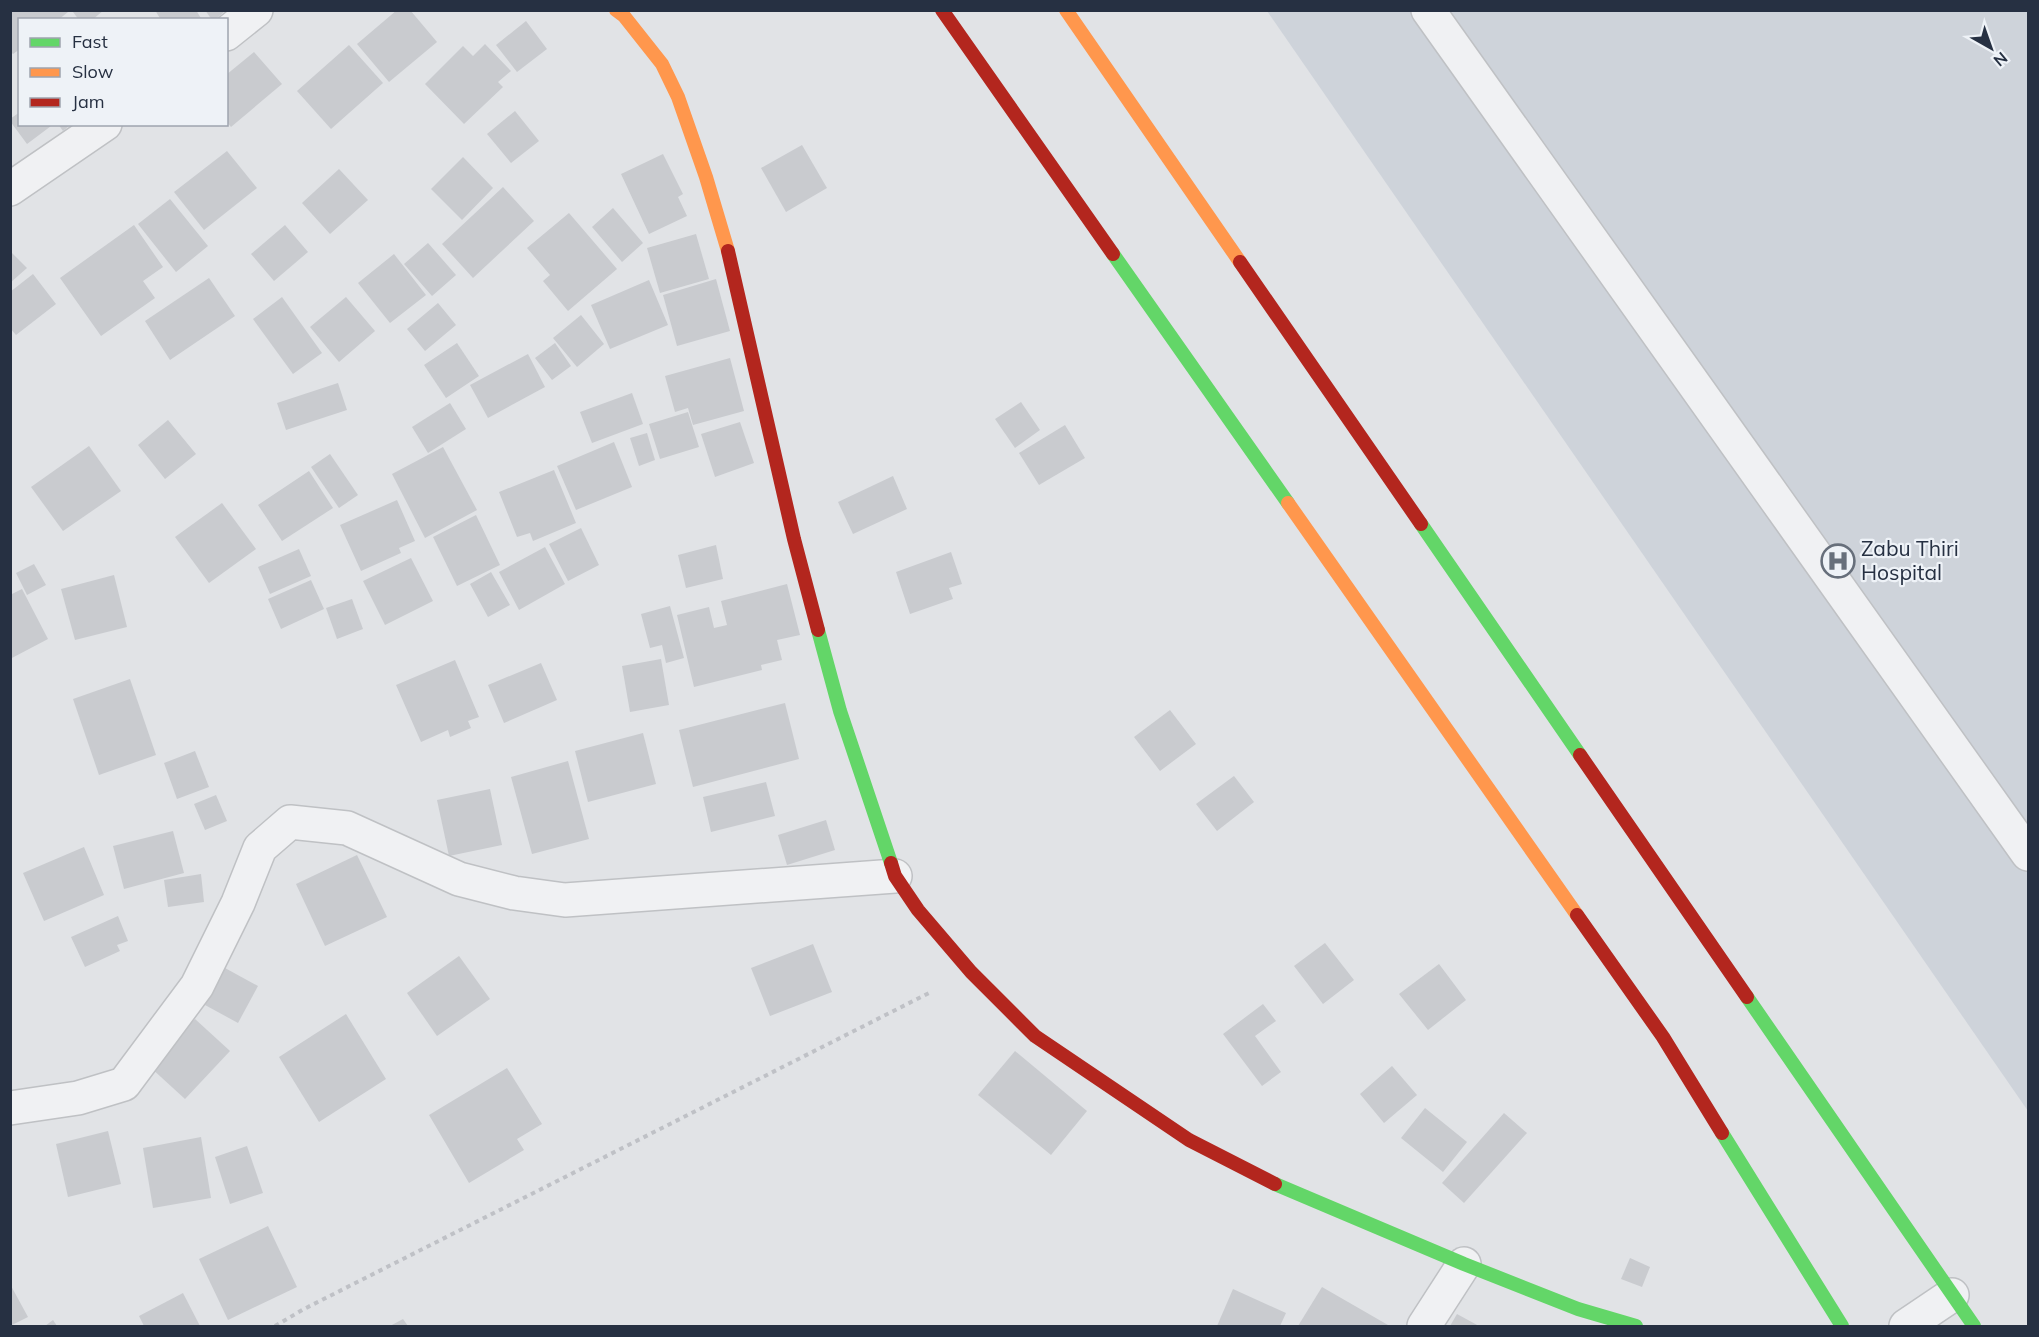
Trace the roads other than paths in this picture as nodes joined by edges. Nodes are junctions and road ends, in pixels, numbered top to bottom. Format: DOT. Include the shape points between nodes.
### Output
graph roads {
  1 [pos="256,10"];
  2 [pos="616,10"];
  3 [pos="942,10"];
  4 [pos="1066,10"];
  5 [pos="1428,10"];
  6 [pos="228,32"];
  7 [pos="102,126"];
  8 [pos="10,189"];
  9 [pos="2028,854"];
  10 [pos="895,876"];
  11 [pos="10,1108"];
  12 [pos="1464,1264"];
  13 [pos="1952,1294"];
  14 [pos="1424,1326"];
  15 [pos="1636,1326"];
  16 [pos="1842,1326"];
  17 [pos="1906,1326"];
  18 [pos="1974,1326"];
  1 -- 6 [label="street"];
  2 -- 10 [label="main road" via="662,64 706,177 733,267 794,539 840,711"];
  3 -- 16 [label="main road" via="1663,1037"];
  4 -- 13 [label="main road"];
  5 -- 9 [label="street"];
  7 -- 8 [label="street"];
  10 -- 11 [label="street" via="565,900 514,893 459,879 347,828 290,822 260,848 197,986 124,1084 78,1098"];
  10 -- 12 [label="main road" via="918,910 971,972 1035,1036 1189,1140 1291,1192"];
  12 -- 14 [label="street"];
  12 -- 15 [label="main road" via="1578,1309"];
  13 -- 17 [label="street"];
  13 -- 18 [label="main road"];
}
